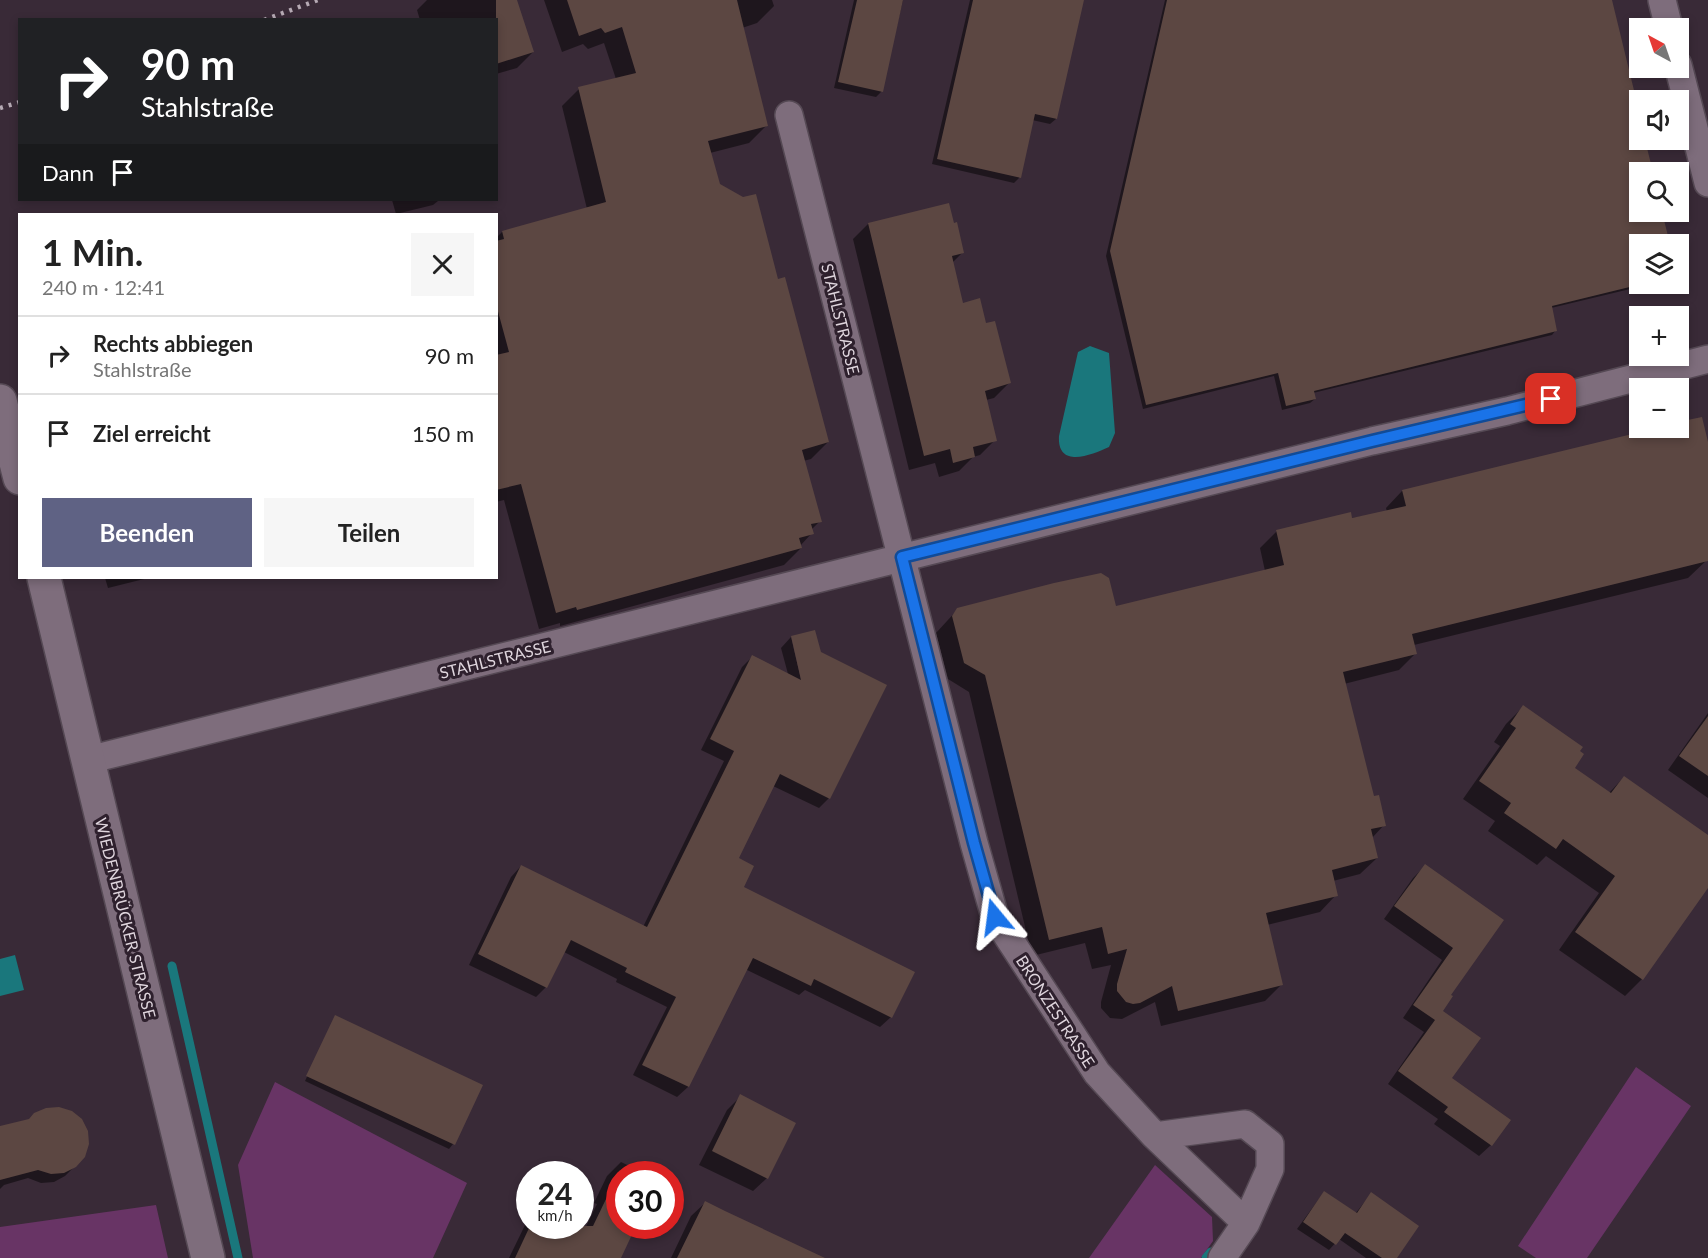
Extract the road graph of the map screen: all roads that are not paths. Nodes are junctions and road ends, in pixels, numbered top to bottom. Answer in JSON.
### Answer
{"nodes":[{"id":1,"x":1662,"y":0,"type":"edge"},
{"id":2,"x":1667,"y":18,"type":"edge"},
{"id":3,"x":1681,"y":78,"type":"edge"},
{"id":4,"x":789,"y":115,"type":"dead end"},
{"id":5,"x":1708,"y":183,"type":"edge"},
{"id":6,"x":1708,"y":359,"type":"edge"},
{"id":7,"x":0,"y":401,"type":"edge"},
{"id":8,"x":18,"y":470,"type":"edge"},
{"id":9,"x":902,"y":557,"type":"junction"},
{"id":10,"x":44,"y":579,"type":"edge"},
{"id":11,"x":88,"y":759,"type":"junction"},
{"id":12,"x":1155,"y":1136,"type":"junction"},
{"id":13,"x":1246,"y":1223,"type":"junction"},
{"id":14,"x":208,"y":1258,"type":"edge"},
{"id":15,"x":1222,"y":1258,"type":"edge"}],
"edges":[{"from":1,"to":2,"type":"street"},
{"from":3,"to":5,"type":"street"},
{"from":4,"to":9,"type":"street","name":"STAHLSTRASSE"},
{"from":6,"to":9,"type":"street","name":"STAHLSTRASSE"},
{"from":7,"to":8,"type":"main road"},
{"from":9,"to":11,"type":"street","name":"STAHLSTRASSE"},
{"from":9,"to":12,"type":"street","name":"BRONZESTRASSE"},
{"from":10,"to":11,"type":"main road","name":"WIEDENBRÜCKER STRASSE"},
{"from":11,"to":14,"type":"main road","name":"WIEDENBRÜCKER STRASSE"},
{"from":12,"to":13,"type":"street","name":"BRONZESTRASSE"},
{"from":12,"to":13,"type":"street"},
{"from":13,"to":15,"type":"street"}]}
